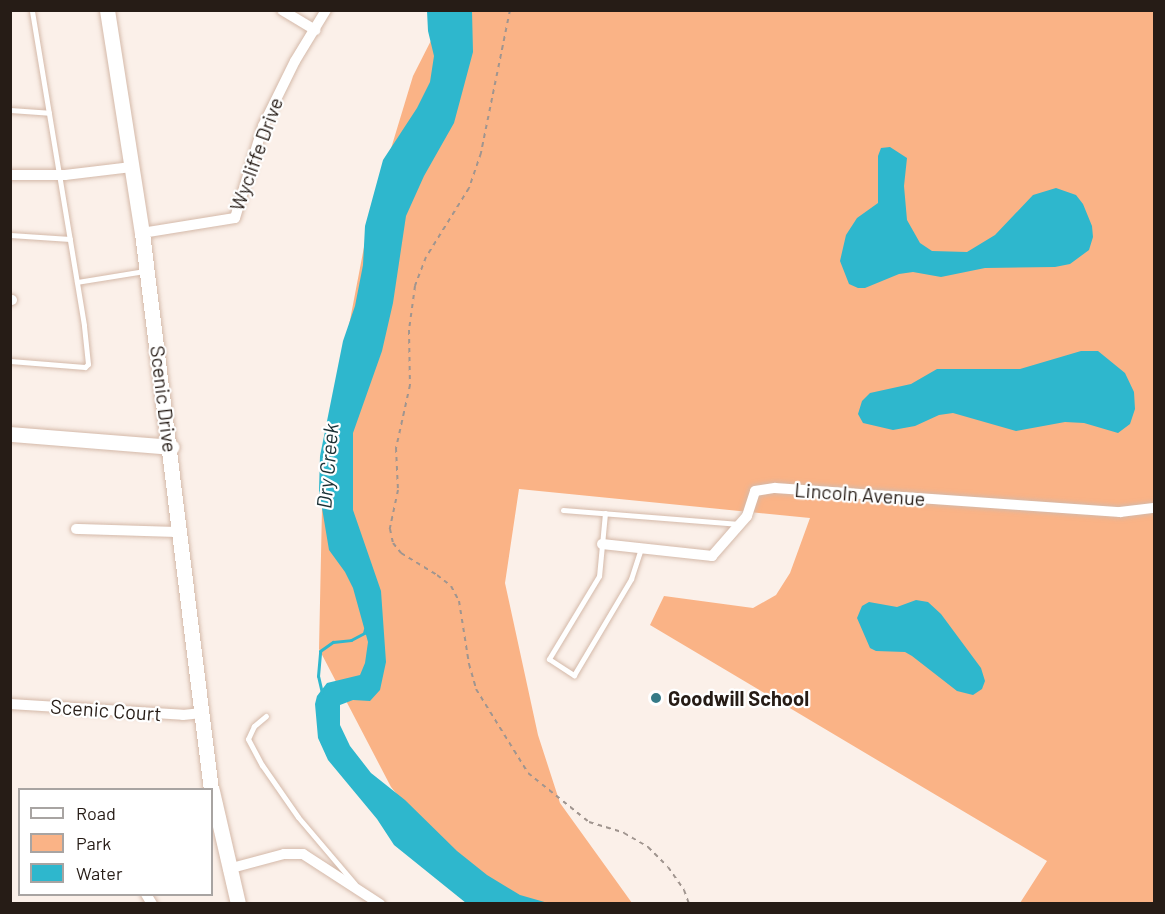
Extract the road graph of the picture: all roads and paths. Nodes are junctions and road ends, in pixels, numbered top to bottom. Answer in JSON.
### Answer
{"nodes":[{"id":1,"x":32,"y":10,"type":"edge"},
{"id":2,"x":107,"y":10,"type":"edge"},
{"id":3,"x":282,"y":10,"type":"edge"},
{"id":4,"x":326,"y":10,"type":"edge"},
{"id":5,"x":510,"y":10,"type":"edge"},
{"id":6,"x":315,"y":30,"type":"junction"},
{"id":7,"x":10,"y":110,"type":"edge"},
{"id":8,"x":49,"y":113,"type":"junction"},
{"id":9,"x":132,"y":167,"type":"junction"},
{"id":10,"x":10,"y":175,"type":"edge"},
{"id":11,"x":59,"y":175,"type":"junction"},
{"id":12,"x":142,"y":233,"type":"junction"},
{"id":13,"x":10,"y":235,"type":"edge"},
{"id":14,"x":70,"y":239,"type":"junction"},
{"id":15,"x":147,"y":271,"type":"junction"},
{"id":16,"x":77,"y":282,"type":"junction"},
{"id":17,"x":10,"y":361,"type":"edge"},
{"id":18,"x":10,"y":434,"type":"edge"},
{"id":19,"x":171,"y":447,"type":"junction"},
{"id":20,"x":1155,"y":508,"type":"edge"},
{"id":21,"x":562,"y":510,"type":"dead end"},
{"id":22,"x":605,"y":513,"type":"junction"},
{"id":23,"x":740,"y":524,"type":"junction"},
{"id":24,"x":76,"y":529,"type":"dead end"},
{"id":25,"x":180,"y":532,"type":"junction"},
{"id":26,"x":602,"y":544,"type":"junction"},
{"id":27,"x":641,"y":548,"type":"junction"},
{"id":28,"x":10,"y":704,"type":"edge"},
{"id":29,"x":202,"y":713,"type":"junction"},
{"id":30,"x":266,"y":716,"type":"dead end"},
{"id":31,"x":211,"y":788,"type":"edge"},
{"id":32,"x":213,"y":799,"type":"edge"},
{"id":33,"x":228,"y":869,"type":"junction"},
{"id":34,"x":359,"y":890,"type":"junction"},
{"id":35,"x":238,"y":903,"type":"edge"},
{"id":36,"x":380,"y":903,"type":"edge"},
{"id":37,"x":689,"y":903,"type":"edge"}],
"edges":[{"from":1,"to":8,"type":"lane"},
{"from":2,"to":9,"type":"main road","name":"Scenic Drive"},
{"from":3,"to":6,"type":"street"},
{"from":4,"to":6,"type":"street","name":"Wycliffe Drive"},
{"from":5,"to":37,"type":"path"},
{"from":6,"to":12,"type":"street","name":"Wycliffe Drive"},
{"from":7,"to":8,"type":"lane"},
{"from":8,"to":11,"type":"lane"},
{"from":9,"to":11,"type":"street"},
{"from":9,"to":12,"type":"main road","name":"Scenic Drive"},
{"from":10,"to":11,"type":"street"},
{"from":11,"to":14,"type":"lane"},
{"from":12,"to":15,"type":"main road","name":"Scenic Drive"},
{"from":13,"to":14,"type":"lane"},
{"from":14,"to":16,"type":"lane"},
{"from":15,"to":16,"type":"lane"},
{"from":15,"to":19,"type":"main road","name":"Scenic Drive"},
{"from":16,"to":17,"type":"lane"},
{"from":18,"to":19,"type":"main road"},
{"from":19,"to":25,"type":"main road","name":"Scenic Drive"},
{"from":20,"to":23,"type":"street","name":"Lincoln Avenue"},
{"from":21,"to":22,"type":"lane"},
{"from":22,"to":23,"type":"lane"},
{"from":22,"to":26,"type":"lane"},
{"from":23,"to":27,"type":"street","name":"Lincoln Avenue"},
{"from":24,"to":25,"type":"street"},
{"from":25,"to":29,"type":"main road","name":"Scenic Drive"},
{"from":26,"to":27,"type":"street","name":"Lincoln Avenue"},
{"from":26,"to":27,"type":"lane"},
{"from":28,"to":29,"type":"street","name":"Scenic Court"},
{"from":29,"to":31,"type":"main road","name":"Scenic Drive"},
{"from":30,"to":34,"type":"lane"},
{"from":32,"to":33,"type":"main road","name":"Scenic Drive"},
{"from":33,"to":34,"type":"street"},
{"from":33,"to":35,"type":"main road","name":"Scenic Drive"},
{"from":34,"to":36,"type":"street"}]}
